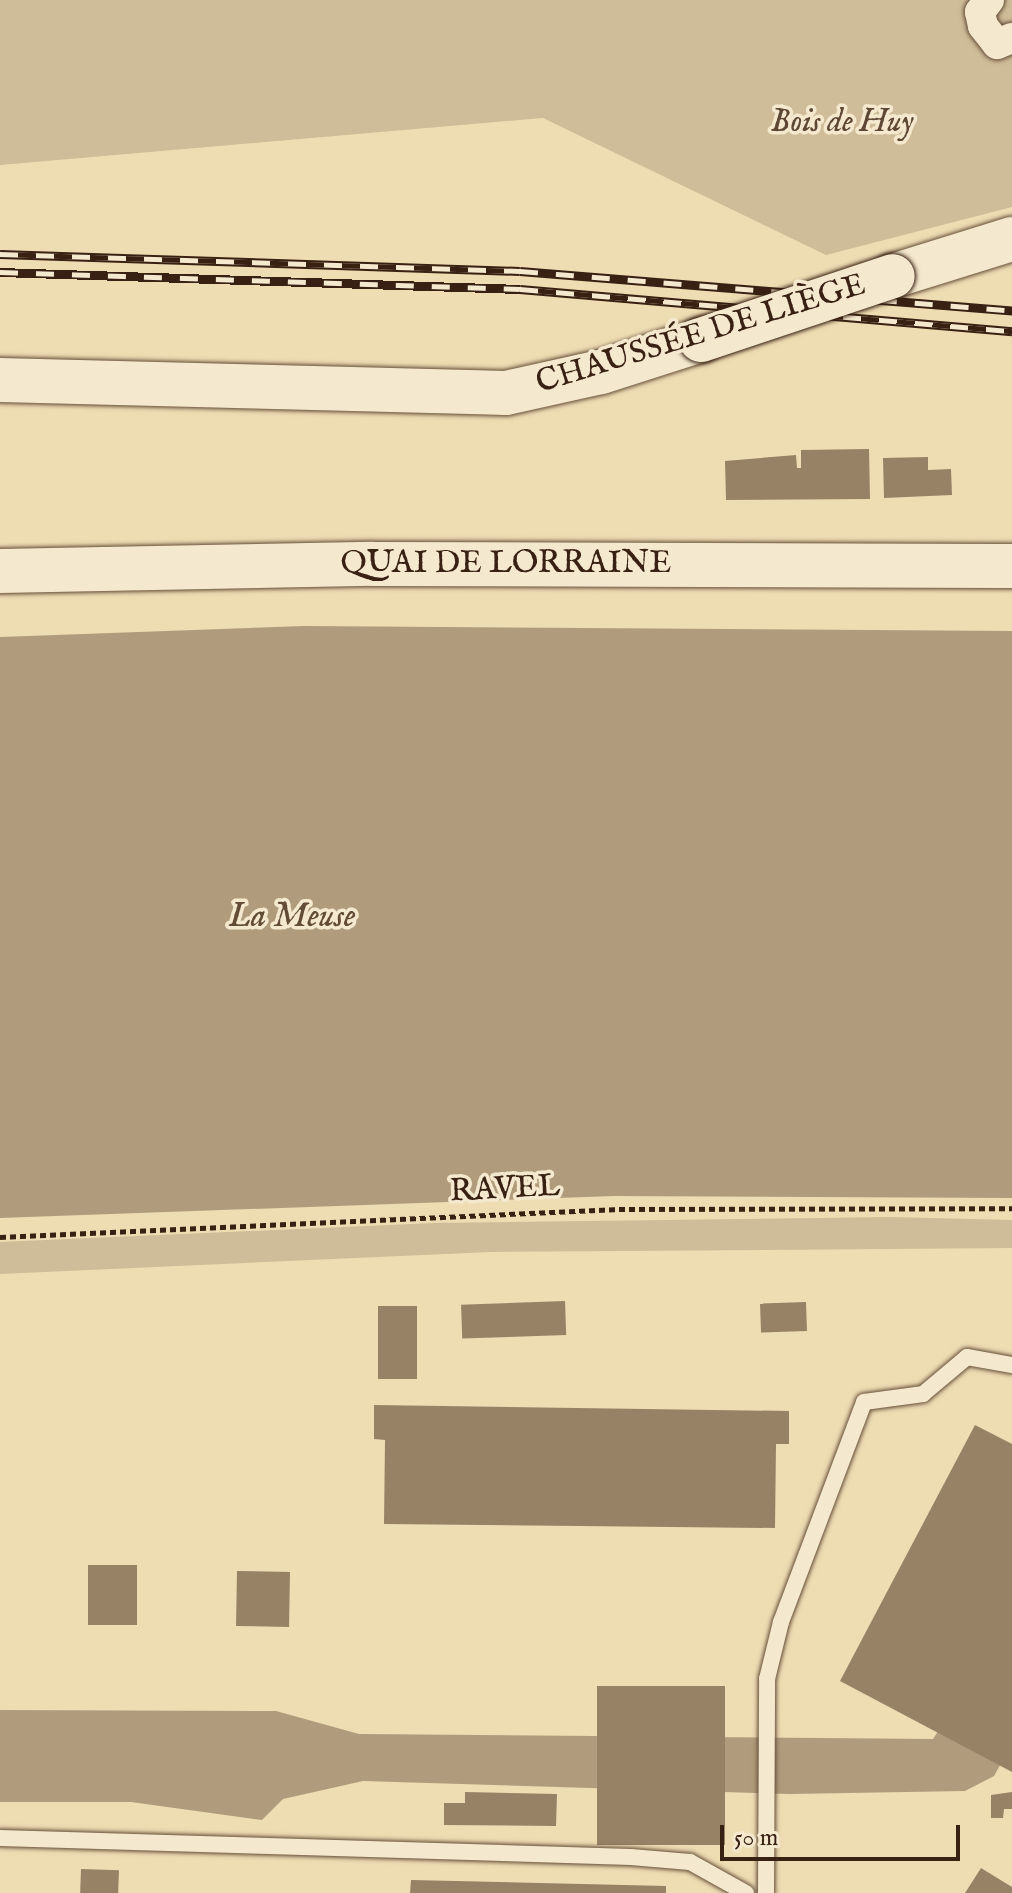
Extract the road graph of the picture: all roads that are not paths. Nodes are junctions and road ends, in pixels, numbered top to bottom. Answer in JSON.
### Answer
{"nodes":[{"id":1,"x":989,"y":0,"type":"edge"},
{"id":2,"x":1012,"y":38,"type":"edge"},
{"id":3,"x":1012,"y":239,"type":"edge"},
{"id":4,"x":0,"y":380,"type":"edge"},
{"id":5,"x":1012,"y":566,"type":"edge"},
{"id":6,"x":0,"y":571,"type":"edge"},
{"id":7,"x":1012,"y":1365,"type":"edge"},
{"id":8,"x":0,"y":1838,"type":"edge"},
{"id":9,"x":746,"y":1893,"type":"edge"},
{"id":10,"x":766,"y":1893,"type":"edge"}],
"edges":[{"from":1,"to":2,"type":"street"},
{"from":3,"to":4,"type":"main road","name":"CHAUSSÉE DE LIÈGE","bridge":true},
{"from":5,"to":6,"type":"main road","name":"QUAI DE LORRAINE"},
{"from":7,"to":10,"type":"lane"},
{"from":8,"to":9,"type":"lane"}]}
